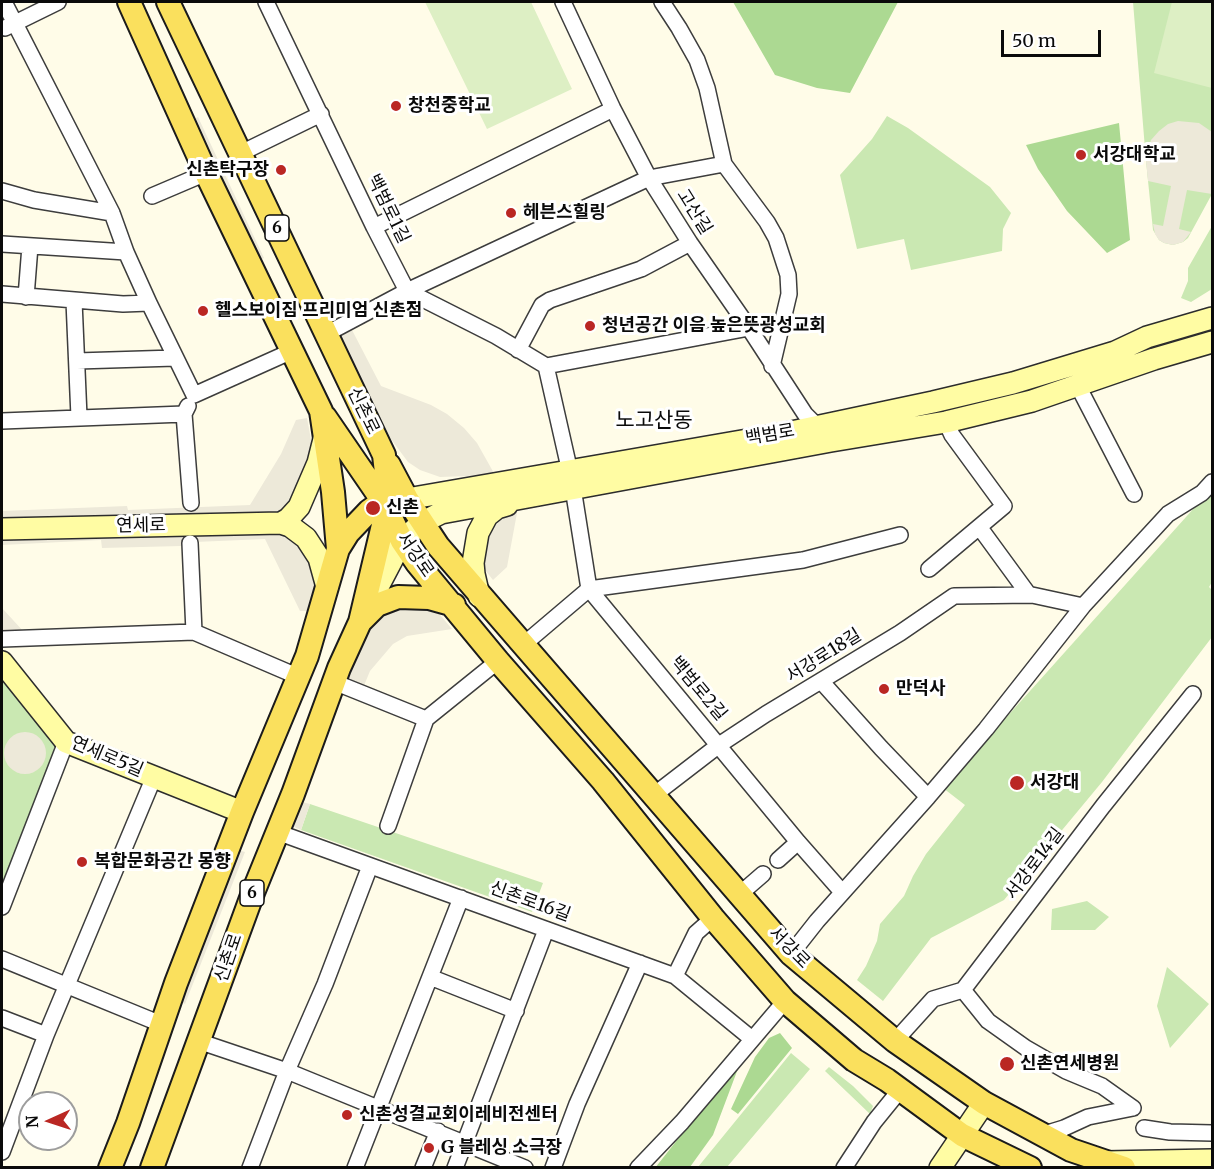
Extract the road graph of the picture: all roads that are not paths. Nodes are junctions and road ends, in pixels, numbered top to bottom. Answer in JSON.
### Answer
{"nodes":[{"id":1,"x":4,"y":2,"type":"edge"},
{"id":2,"x":58,"y":2,"type":"edge"},
{"id":3,"x":129,"y":2,"type":"edge"},
{"id":4,"x":168,"y":2,"type":"edge"},
{"id":5,"x":267,"y":2,"type":"edge"},
{"id":6,"x":563,"y":2,"type":"edge"},
{"id":7,"x":662,"y":2,"type":"edge"},
{"id":8,"x":10,"y":26,"type":"junction"},
{"id":9,"x":613,"y":109,"type":"junction"},
{"id":10,"x":321,"y":114,"type":"junction"},
{"id":11,"x":241,"y":153,"type":"junction"},
{"id":12,"x":724,"y":164,"type":"junction"},
{"id":13,"x":206,"y":173,"type":"junction"},
{"id":14,"x":649,"y":178,"type":"junction"},
{"id":15,"x":2,"y":191,"type":"edge"},
{"id":16,"x":152,"y":196,"type":"dead end"},
{"id":17,"x":112,"y":213,"type":"junction"},
{"id":18,"x":374,"y":227,"type":"junction"},
{"id":19,"x":690,"y":243,"type":"junction"},
{"id":20,"x":2,"y":244,"type":"edge"},
{"id":21,"x":30,"y":246,"type":"junction"},
{"id":22,"x":126,"y":252,"type":"junction"},
{"id":23,"x":407,"y":291,"type":"junction"},
{"id":24,"x":2,"y":294,"type":"edge"},
{"id":25,"x":26,"y":297,"type":"junction"},
{"id":26,"x":74,"y":301,"type":"junction"},
{"id":27,"x":148,"y":303,"type":"junction"},
{"id":28,"x":1212,"y":318,"type":"edge"},
{"id":29,"x":749,"y":328,"type":"junction"},
{"id":30,"x":326,"y":334,"type":"junction"},
{"id":31,"x":1212,"y":342,"type":"edge"},
{"id":32,"x":518,"y":350,"type":"junction"},
{"id":33,"x":292,"y":351,"type":"junction"},
{"id":34,"x":175,"y":358,"type":"junction"},
{"id":35,"x":77,"y":361,"type":"junction"},
{"id":36,"x":546,"y":366,"type":"junction"},
{"id":37,"x":772,"y":366,"type":"junction"},
{"id":38,"x":1078,"y":386,"type":"junction"},
{"id":39,"x":194,"y":395,"type":"junction"},
{"id":40,"x":184,"y":414,"type":"junction"},
{"id":41,"x":79,"y":417,"type":"junction"},
{"id":42,"x":323,"y":420,"type":"junction"},
{"id":43,"x":2,"y":421,"type":"edge"},
{"id":44,"x":946,"y":422,"type":"junction"},
{"id":45,"x":825,"y":434,"type":"junction"},
{"id":46,"x":384,"y":455,"type":"junction"},
{"id":47,"x":572,"y":480,"type":"junction"},
{"id":48,"x":1212,"y":482,"type":"edge"},
{"id":49,"x":1134,"y":494,"type":"dead end"},
{"id":50,"x":537,"y":495,"type":"junction"},
{"id":51,"x":407,"y":500,"type":"junction"},
{"id":52,"x":191,"y":503,"type":"dead end"},
{"id":53,"x":384,"y":503,"type":"junction"},
{"id":54,"x":281,"y":523,"type":"junction"},
{"id":55,"x":421,"y":524,"type":"junction"},
{"id":56,"x":980,"y":528,"type":"junction"},
{"id":57,"x":2,"y":529,"type":"edge"},
{"id":58,"x":900,"y":535,"type":"dead end"},
{"id":59,"x":402,"y":541,"type":"junction"},
{"id":60,"x":190,"y":543,"type":"dead end"},
{"id":61,"x":338,"y":549,"type":"junction"},
{"id":62,"x":929,"y":569,"type":"dead end"},
{"id":63,"x":327,"y":587,"type":"junction"},
{"id":64,"x":589,"y":589,"type":"junction"},
{"id":65,"x":1029,"y":595,"type":"junction"},
{"id":66,"x":479,"y":597,"type":"junction"},
{"id":67,"x":454,"y":606,"type":"junction"},
{"id":68,"x":1083,"y":606,"type":"junction"},
{"id":69,"x":360,"y":622,"type":"junction"},
{"id":70,"x":194,"y":632,"type":"junction"},
{"id":71,"x":2,"y":639,"type":"edge"},
{"id":72,"x":523,"y":645,"type":"junction"},
{"id":73,"x":2,"y":662,"type":"edge"},
{"id":74,"x":498,"y":662,"type":"junction"},
{"id":75,"x":299,"y":677,"type":"junction"},
{"id":76,"x":822,"y":681,"type":"junction"},
{"id":77,"x":333,"y":682,"type":"junction"},
{"id":78,"x":1193,"y":694,"type":"dead end"},
{"id":79,"x":426,"y":719,"type":"junction"},
{"id":80,"x":66,"y":742,"type":"junction"},
{"id":81,"x":719,"y":745,"type":"junction"},
{"id":82,"x":623,"y":761,"type":"junction"},
{"id":83,"x":154,"y":777,"type":"junction"},
{"id":84,"x":603,"y":781,"type":"junction"},
{"id":85,"x":654,"y":795,"type":"junction"},
{"id":86,"x":928,"y":797,"type":"junction"},
{"id":87,"x":242,"y":812,"type":"junction"},
{"id":88,"x":388,"y":826,"type":"dead end"},
{"id":89,"x":277,"y":832,"type":"junction"},
{"id":90,"x":798,"y":842,"type":"junction"},
{"id":91,"x":703,"y":853,"type":"junction"},
{"id":92,"x":778,"y":860,"type":"dead end"},
{"id":93,"x":370,"y":866,"type":"junction"},
{"id":94,"x":676,"y":874,"type":"junction"},
{"id":95,"x":762,"y":874,"type":"dead end"},
{"id":96,"x":748,"y":887,"type":"dead end"},
{"id":97,"x":842,"y":892,"type":"junction"},
{"id":98,"x":461,"y":898,"type":"junction"},
{"id":99,"x":2,"y":907,"type":"edge"},
{"id":100,"x":713,"y":918,"type":"junction"},
{"id":101,"x":546,"y":930,"type":"junction"},
{"id":102,"x":791,"y":954,"type":"junction"},
{"id":103,"x":2,"y":959,"type":"edge"},
{"id":104,"x":640,"y":963,"type":"junction"},
{"id":105,"x":675,"y":976,"type":"junction"},
{"id":106,"x":430,"y":977,"type":"junction"},
{"id":107,"x":66,"y":987,"type":"junction"},
{"id":108,"x":963,"y":990,"type":"junction"},
{"id":109,"x":785,"y":1001,"type":"junction"},
{"id":110,"x":516,"y":1011,"type":"junction"},
{"id":111,"x":2,"y":1018,"type":"edge"},
{"id":112,"x":161,"y":1024,"type":"junction"},
{"id":113,"x":46,"y":1035,"type":"junction"},
{"id":114,"x":752,"y":1039,"type":"junction"},
{"id":115,"x":198,"y":1041,"type":"junction"},
{"id":116,"x":896,"y":1041,"type":"junction"},
{"id":117,"x":287,"y":1071,"type":"junction"},
{"id":118,"x":900,"y":1090,"type":"junction"},
{"id":119,"x":984,"y":1103,"type":"junction"},
{"id":120,"x":377,"y":1108,"type":"junction"},
{"id":121,"x":1144,"y":1128,"type":"dead end"},
{"id":122,"x":438,"y":1131,"type":"junction"},
{"id":123,"x":1212,"y":1133,"type":"edge"},
{"id":124,"x":962,"y":1135,"type":"junction"},
{"id":125,"x":1041,"y":1135,"type":"junction"},
{"id":126,"x":465,"y":1142,"type":"junction"},
{"id":127,"x":2,"y":1152,"type":"edge"},
{"id":128,"x":1212,"y":1160,"type":"edge"},
{"id":129,"x":1115,"y":1165,"type":"edge"},
{"id":130,"x":516,"y":1166,"type":"edge"},
{"id":131,"x":110,"y":1167,"type":"edge"},
{"id":132,"x":152,"y":1167,"type":"edge"},
{"id":133,"x":250,"y":1167,"type":"edge"},
{"id":134,"x":355,"y":1167,"type":"edge"},
{"id":135,"x":423,"y":1167,"type":"edge"},
{"id":136,"x":455,"y":1167,"type":"edge"},
{"id":137,"x":553,"y":1167,"type":"edge"},
{"id":138,"x":638,"y":1167,"type":"edge"},
{"id":139,"x":844,"y":1167,"type":"edge"},
{"id":140,"x":940,"y":1167,"type":"edge"},
{"id":141,"x":1030,"y":1167,"type":"edge"}],
"edges":[{"from":1,"to":8,"type":"street"},
{"from":2,"to":8,"type":"street"},
{"from":3,"to":13,"type":"main road","number":"6"},
{"from":4,"to":11,"type":"main road","name":"신촌로","number":"6"},
{"from":5,"to":10,"type":"street","name":"백범로1길"},
{"from":6,"to":9,"type":"street","name":"고산길"},
{"from":7,"to":12,"type":"street"},
{"from":8,"to":17,"type":"street"},
{"from":9,"to":14,"type":"street","name":"고산길"},
{"from":9,"to":18,"type":"street"},
{"from":10,"to":11,"type":"street"},
{"from":10,"to":18,"type":"street","name":"백범로1길"},
{"from":11,"to":30,"type":"main road","name":"신촌로","number":"6"},
{"from":12,"to":14,"type":"street"},
{"from":12,"to":37,"type":"street"},
{"from":13,"to":16,"type":"street"},
{"from":13,"to":33,"type":"main road","number":"6"},
{"from":14,"to":19,"type":"street","name":"고산길"},
{"from":14,"to":23,"type":"street"},
{"from":15,"to":17,"type":"street"},
{"from":17,"to":22,"type":"street"},
{"from":18,"to":23,"type":"street","name":"백범로1길"},
{"from":19,"to":29,"type":"street","name":"고산길"},
{"from":19,"to":32,"type":"street"},
{"from":20,"to":21,"type":"street"},
{"from":21,"to":22,"type":"street"},
{"from":21,"to":25,"type":"street"},
{"from":22,"to":27,"type":"street"},
{"from":23,"to":30,"type":"street"},
{"from":23,"to":32,"type":"street"},
{"from":24,"to":25,"type":"street"},
{"from":25,"to":26,"type":"street"},
{"from":26,"to":27,"type":"street"},
{"from":26,"to":35,"type":"street"},
{"from":27,"to":34,"type":"street"},
{"from":28,"to":45,"type":"main road","name":"백범로"},
{"from":29,"to":36,"type":"street"},
{"from":29,"to":37,"type":"street","name":"고산길"},
{"from":30,"to":46,"type":"main road","name":"신촌로","number":"6"},
{"from":31,"to":38,"type":"main road","name":"백범로"},
{"from":32,"to":36,"type":"street"},
{"from":33,"to":39,"type":"street"},
{"from":33,"to":42,"type":"main road","number":"6"},
{"from":34,"to":35,"type":"street"},
{"from":34,"to":39,"type":"street"},
{"from":35,"to":41,"type":"street"},
{"from":36,"to":47,"type":"street"},
{"from":37,"to":45,"type":"street","name":"고산길"},
{"from":38,"to":44,"type":"main road","name":"백범로"},
{"from":38,"to":49,"type":"street"},
{"from":39,"to":40,"type":"street"},
{"from":40,"to":41,"type":"street"},
{"from":40,"to":52,"type":"street"},
{"from":41,"to":43,"type":"street"},
{"from":42,"to":53,"type":"main road","name":"서강로"},
{"from":42,"to":54,"type":"main road"},
{"from":42,"to":61,"type":"main road","number":"6"},
{"from":44,"to":45,"type":"main road","name":"백범로"},
{"from":44,"to":56,"type":"street"},
{"from":45,"to":47,"type":"main road","name":"백범로"},
{"from":46,"to":51,"type":"main road"},
{"from":46,"to":53,"type":"main road","name":"신촌로","number":"6"},
{"from":47,"to":50,"type":"main road","name":"백범로"},
{"from":47,"to":51,"type":"main road","name":"백범로"},
{"from":47,"to":64,"type":"street"},
{"from":48,"to":68,"type":"street"},
{"from":50,"to":55,"type":"main road","name":"백범로"},
{"from":50,"to":66,"type":"main road"},
{"from":51,"to":53,"type":"main road","name":"백범로"},
{"from":51,"to":55,"type":"main road","name":"서강로"},
{"from":53,"to":59,"type":"main road","name":"서강로"},
{"from":53,"to":61,"type":"main road","name":"백범로"},
{"from":53,"to":69,"type":"main road","name":"신촌로","number":"6"},
{"from":54,"to":57,"type":"main road","name":"연세로"},
{"from":54,"to":63,"type":"main road"},
{"from":55,"to":59,"type":"main road","name":"백범로"},
{"from":55,"to":66,"type":"main road","name":"서강로"},
{"from":56,"to":62,"type":"street"},
{"from":56,"to":65,"type":"street"},
{"from":58,"to":64,"type":"street"},
{"from":59,"to":67,"type":"main road","name":"서강로"},
{"from":59,"to":69,"type":"main road","name":"백범로"},
{"from":60,"to":70,"type":"street","name":"연세로"},
{"from":61,"to":63,"type":"main road","number":"6"},
{"from":63,"to":75,"type":"main road","number":"6"},
{"from":64,"to":72,"type":"street"},
{"from":64,"to":81,"type":"street","name":"백범로2길"},
{"from":65,"to":68,"type":"street","name":"서강로18길"},
{"from":65,"to":76,"type":"street","name":"서강로18길"},
{"from":66,"to":72,"type":"main road","name":"서강로"},
{"from":67,"to":69,"type":"main road"},
{"from":67,"to":74,"type":"main road","name":"서강로"},
{"from":68,"to":86,"type":"street"},
{"from":69,"to":77,"type":"main road","name":"신촌로","number":"6"},
{"from":70,"to":71,"type":"street"},
{"from":70,"to":75,"type":"street"},
{"from":72,"to":82,"type":"main road","name":"서강로"},
{"from":73,"to":80,"type":"main road","name":"연세로5길"},
{"from":74,"to":79,"type":"street"},
{"from":74,"to":84,"type":"main road","name":"서강로"},
{"from":75,"to":87,"type":"main road","number":"6"},
{"from":76,"to":81,"type":"street","name":"서강로18길"},
{"from":76,"to":86,"type":"street"},
{"from":77,"to":79,"type":"street"},
{"from":77,"to":89,"type":"main road","name":"신촌로","number":"6"},
{"from":78,"to":108,"type":"street","name":"서강로14길"},
{"from":79,"to":88,"type":"street"},
{"from":80,"to":83,"type":"main road","name":"연세로5길"},
{"from":80,"to":99,"type":"street"},
{"from":81,"to":85,"type":"street","name":"서강로18길"},
{"from":81,"to":90,"type":"street","name":"백범로2길"},
{"from":82,"to":84,"type":"main road"},
{"from":82,"to":85,"type":"main road","name":"서강로"},
{"from":83,"to":87,"type":"main road","name":"연세로5길"},
{"from":83,"to":107,"type":"street"},
{"from":84,"to":94,"type":"main road","name":"서강로"},
{"from":85,"to":91,"type":"main road","name":"서강로"},
{"from":86,"to":97,"type":"street"},
{"from":87,"to":112,"type":"main road","number":"6"},
{"from":89,"to":93,"type":"street","name":"신촌로16길"},
{"from":89,"to":115,"type":"main road","name":"신촌로","number":"6"},
{"from":90,"to":92,"type":"street"},
{"from":90,"to":97,"type":"street","name":"백범로2길"},
{"from":91,"to":94,"type":"main road"},
{"from":91,"to":102,"type":"main road","name":"서강로"},
{"from":93,"to":98,"type":"street","name":"신촌로16길"},
{"from":93,"to":117,"type":"street"},
{"from":94,"to":100,"type":"main road","name":"서강로"},
{"from":95,"to":96,"type":"street"},
{"from":97,"to":102,"type":"street"},
{"from":98,"to":101,"type":"street","name":"신촌로16길"},
{"from":98,"to":106,"type":"street"},
{"from":100,"to":105,"type":"street"},
{"from":100,"to":109,"type":"main road","name":"서강로"},
{"from":101,"to":104,"type":"street","name":"신촌로16길"},
{"from":101,"to":110,"type":"street"},
{"from":102,"to":116,"type":"main road","name":"서강로"},
{"from":103,"to":107,"type":"street"},
{"from":104,"to":105,"type":"street","name":"신촌로16길"},
{"from":104,"to":137,"type":"street"},
{"from":105,"to":114,"type":"street","name":"신촌로16길"},
{"from":106,"to":110,"type":"street"},
{"from":106,"to":120,"type":"street"},
{"from":107,"to":112,"type":"street"},
{"from":107,"to":113,"type":"street"},
{"from":108,"to":116,"type":"street"},
{"from":108,"to":125,"type":"street"},
{"from":109,"to":114,"type":"street"},
{"from":109,"to":118,"type":"main road","name":"서강로"},
{"from":110,"to":126,"type":"street"},
{"from":111,"to":113,"type":"street"},
{"from":112,"to":131,"type":"main road","number":"6"},
{"from":113,"to":127,"type":"street"},
{"from":114,"to":138,"type":"street"},
{"from":115,"to":117,"type":"street"},
{"from":115,"to":132,"type":"main road","name":"신촌로","number":"6"},
{"from":116,"to":119,"type":"main road","name":"서강로"},
{"from":117,"to":120,"type":"street"},
{"from":117,"to":133,"type":"street"},
{"from":118,"to":124,"type":"main road","name":"서강로"},
{"from":118,"to":139,"type":"street"},
{"from":119,"to":124,"type":"main road"},
{"from":119,"to":125,"type":"main road","name":"서강로"},
{"from":120,"to":122,"type":"street"},
{"from":120,"to":134,"type":"street"},
{"from":121,"to":123,"type":"street"},
{"from":122,"to":126,"type":"street"},
{"from":122,"to":135,"type":"street"},
{"from":124,"to":140,"type":"main road"},
{"from":124,"to":141,"type":"main road","name":"서강로"},
{"from":125,"to":129,"type":"main road","name":"서강로"},
{"from":126,"to":130,"type":"street"},
{"from":126,"to":136,"type":"street"},
{"from":128,"to":129,"type":"main road"}]}
